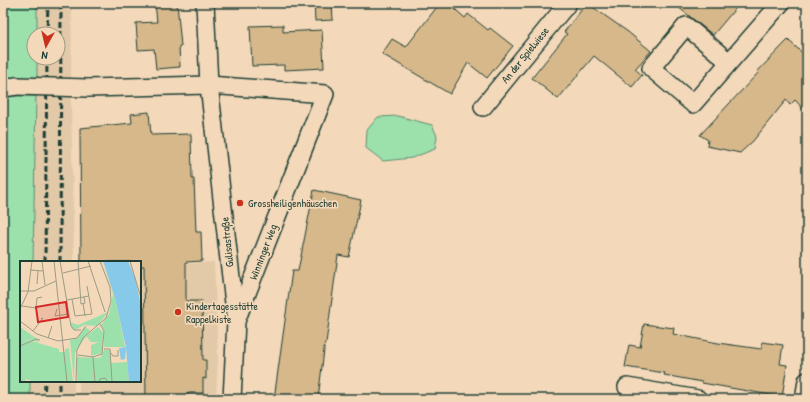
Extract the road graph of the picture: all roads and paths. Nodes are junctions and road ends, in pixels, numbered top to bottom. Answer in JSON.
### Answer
{"nodes":[{"id":1,"x":205,"y":3,"type":"edge"},
{"id":2,"x":568,"y":3,"type":"edge"},
{"id":3,"x":781,"y":3,"type":"edge"},
{"id":4,"x":729,"y":62,"type":"junction"},
{"id":5,"x":209,"y":85,"type":"junction"},
{"id":6,"x":10,"y":87,"type":"edge"},
{"id":7,"x":483,"y":107,"type":"dead end"},
{"id":8,"x":236,"y":321,"type":"junction"},
{"id":9,"x":807,"y":381,"type":"edge"},
{"id":10,"x":627,"y":387,"type":"dead end"},
{"id":11,"x":649,"y":395,"type":"edge"},
{"id":12,"x":232,"y":399,"type":"edge"},
{"id":13,"x":698,"y":399,"type":"edge"},
{"id":14,"x":804,"y":399,"type":"edge"}],
"edges":[{"from":1,"to":5,"type":"street","name":"Gulisastraße"},
{"from":2,"to":7,"type":"street","name":"An der Spielwiese"},
{"from":3,"to":4,"type":"street"},
{"from":4,"to":4,"type":"street"},
{"from":5,"to":6,"type":"street","bridge":true},
{"from":5,"to":8,"type":"street","name":"Gulisastraße"},
{"from":5,"to":8,"type":"street","name":"Winninger Weg"},
{"from":8,"to":12,"type":"street","name":"Gulisastraße"},
{"from":9,"to":14,"type":"street"},
{"from":10,"to":11,"type":"street"},
{"from":11,"to":13,"type":"street"}]}
